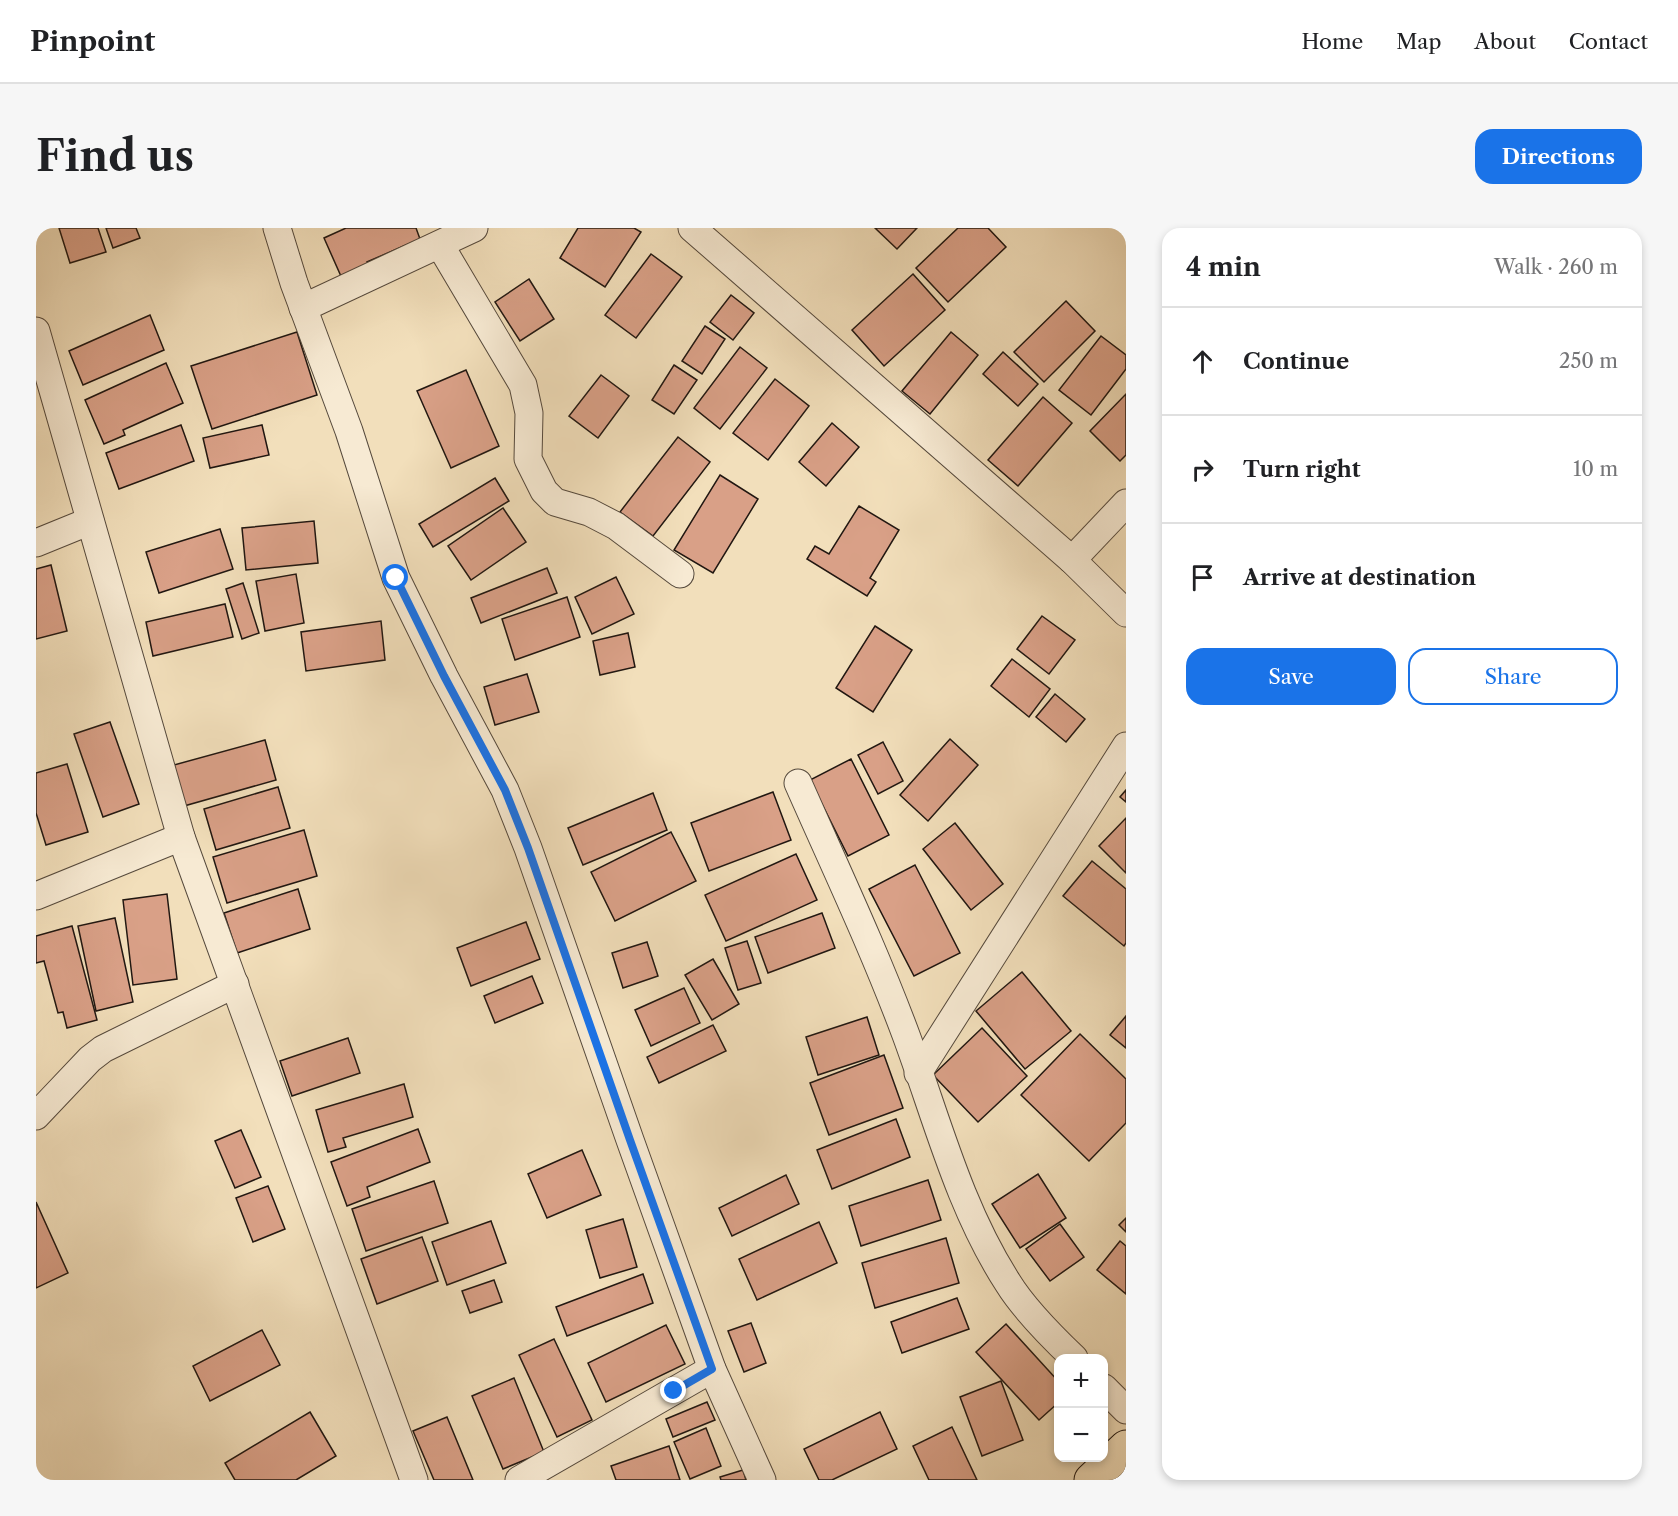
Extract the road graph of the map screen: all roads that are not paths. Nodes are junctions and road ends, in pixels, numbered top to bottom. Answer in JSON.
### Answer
{"nodes":[{"id":1,"x":277,"y":228,"type":"edge"},
{"id":2,"x":474,"y":228,"type":"edge"},
{"id":3,"x":692,"y":228,"type":"edge"},
{"id":4,"x":440,"y":245,"type":"junction"},
{"id":5,"x":303,"y":308,"type":"junction"},
{"id":6,"x":36,"y":332,"type":"edge"},
{"id":7,"x":1126,"y":503,"type":"edge"},
{"id":8,"x":90,"y":521,"type":"junction"},
{"id":9,"x":36,"y":543,"type":"edge"},
{"id":10,"x":1072,"y":560,"type":"junction"},
{"id":11,"x":680,"y":574,"type":"dead end"},
{"id":12,"x":1126,"y":613,"type":"edge"},
{"id":13,"x":1126,"y":746,"type":"edge"},
{"id":14,"x":798,"y":783,"type":"dead end"},
{"id":15,"x":181,"y":837,"type":"junction"},
{"id":16,"x":36,"y":896,"type":"edge"},
{"id":17,"x":235,"y":984,"type":"junction"},
{"id":18,"x":918,"y":1073,"type":"junction"},
{"id":19,"x":36,"y":1116,"type":"edge"},
{"id":20,"x":1069,"y":1354,"type":"edge"},
{"id":21,"x":712,"y":1369,"type":"junction"},
{"id":22,"x":1108,"y":1392,"type":"edge"},
{"id":23,"x":1126,"y":1410,"type":"edge"},
{"id":24,"x":1126,"y":1447,"type":"edge"},
{"id":25,"x":414,"y":1480,"type":"edge"},
{"id":26,"x":519,"y":1480,"type":"edge"},
{"id":27,"x":762,"y":1480,"type":"edge"},
{"id":28,"x":1091,"y":1480,"type":"edge"}],
"edges":[{"from":1,"to":5,"type":"street"},
{"from":2,"to":4,"type":"street"},
{"from":3,"to":10,"type":"street"},
{"from":4,"to":5,"type":"street"},
{"from":4,"to":11,"type":"street"},
{"from":5,"to":21,"type":"street"},
{"from":6,"to":8,"type":"street"},
{"from":7,"to":10,"type":"street"},
{"from":8,"to":9,"type":"street"},
{"from":8,"to":15,"type":"street"},
{"from":10,"to":12,"type":"street"},
{"from":13,"to":18,"type":"street"},
{"from":14,"to":18,"type":"street"},
{"from":15,"to":16,"type":"street"},
{"from":15,"to":17,"type":"street"},
{"from":17,"to":19,"type":"street"},
{"from":17,"to":25,"type":"street"},
{"from":18,"to":20,"type":"street"},
{"from":21,"to":26,"type":"street"},
{"from":21,"to":27,"type":"street"},
{"from":22,"to":23,"type":"street"},
{"from":24,"to":28,"type":"main road"}]}
